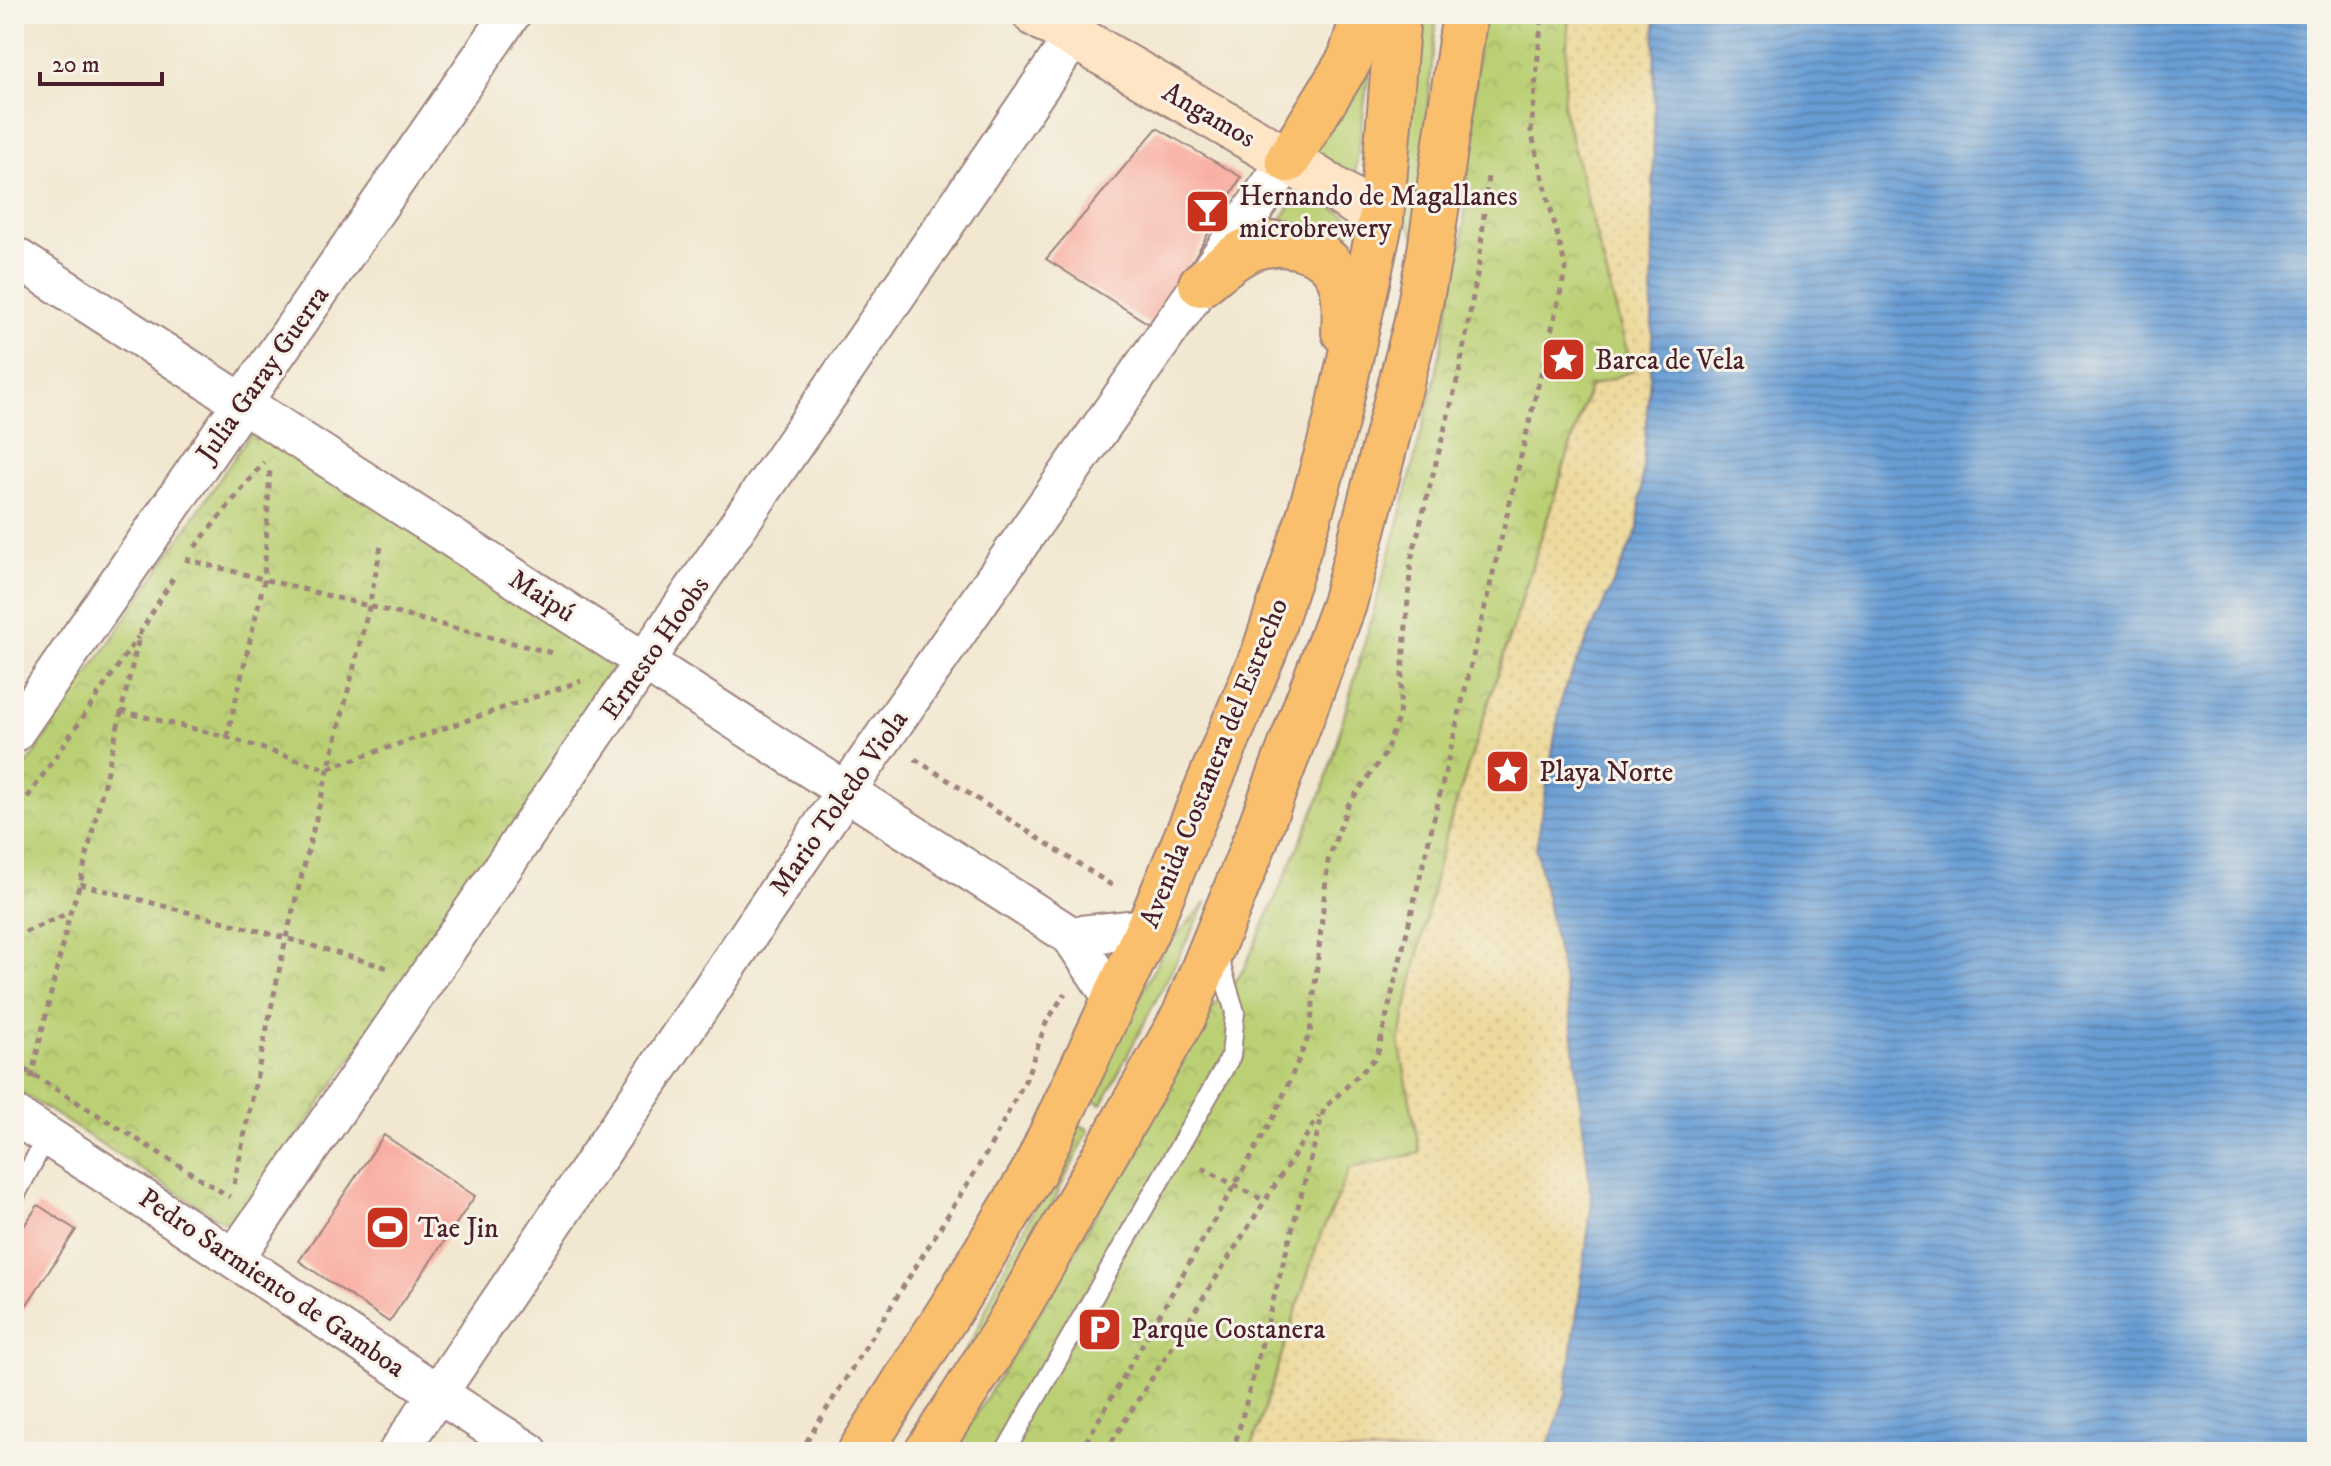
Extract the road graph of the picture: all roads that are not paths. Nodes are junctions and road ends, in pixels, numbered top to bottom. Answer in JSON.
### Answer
{"nodes":[{"id":1,"x":511,"y":14,"type":"edge"},
{"id":2,"x":1035,"y":14,"type":"edge"},
{"id":3,"x":1364,"y":14,"type":"edge"},
{"id":4,"x":1398,"y":14,"type":"edge"},
{"id":5,"x":1465,"y":14,"type":"edge"},
{"id":6,"x":1073,"y":38,"type":"junction"},
{"id":7,"x":1288,"y":160,"type":"junction"},
{"id":8,"x":1381,"y":219,"type":"junction"},
{"id":9,"x":14,"y":256,"type":"edge"},
{"id":10,"x":1201,"y":284,"type":"junction"},
{"id":11,"x":1416,"y":325,"type":"junction"},
{"id":12,"x":243,"y":403,"type":"junction"},
{"id":13,"x":1336,"y":422,"type":"junction"},
{"id":14,"x":646,"y":663,"type":"junction"},
{"id":15,"x":14,"y":733,"type":"edge"},
{"id":16,"x":846,"y":791,"type":"junction"},
{"id":17,"x":1249,"y":857,"type":"junction"},
{"id":18,"x":1148,"y":928,"type":"junction"},
{"id":19,"x":1084,"y":942,"type":"junction"},
{"id":20,"x":1214,"y":942,"type":"junction"},
{"id":21,"x":1114,"y":1000,"type":"junction"},
{"id":22,"x":26,"y":1122,"type":"edge"},
{"id":23,"x":14,"y":1198,"type":"edge"},
{"id":24,"x":235,"y":1257,"type":"junction"},
{"id":25,"x":437,"y":1393,"type":"junction"},
{"id":26,"x":862,"y":1450,"type":"edge"},
{"id":27,"x":398,"y":1452,"type":"edge"},
{"id":28,"x":529,"y":1452,"type":"edge"},
{"id":29,"x":927,"y":1452,"type":"edge"},
{"id":30,"x":1005,"y":1452,"type":"edge"}],
"edges":[{"from":1,"to":12,"type":"street","name":"Julia Garay Guerra"},
{"from":2,"to":6,"type":"street","name":"Angamos"},
{"from":3,"to":7,"type":"main road"},
{"from":4,"to":8,"type":"main road","name":"Avenida Costanera del Estrecho"},
{"from":5,"to":11,"type":"main road"},
{"from":6,"to":7,"type":"street","name":"Angamos"},
{"from":6,"to":14,"type":"street","name":"Ernesto Hoobs"},
{"from":7,"to":8,"type":"street","name":"Angamos"},
{"from":7,"to":10,"type":"street","name":"Mario Toledo Viola"},
{"from":8,"to":11,"type":"main road"},
{"from":8,"to":13,"type":"main road","name":"Avenida Costanera del Estrecho"},
{"from":9,"to":12,"type":"street","name":"Maipú"},
{"from":10,"to":13,"type":"main road"},
{"from":10,"to":16,"type":"street","name":"Mario Toledo Viola"},
{"from":11,"to":17,"type":"main road"},
{"from":12,"to":14,"type":"street","name":"Maipú"},
{"from":12,"to":15,"type":"street","name":"Julia Garay Guerra"},
{"from":13,"to":18,"type":"main road","name":"Avenida Costanera del Estrecho"},
{"from":14,"to":16,"type":"street","name":"Maipú"},
{"from":14,"to":24,"type":"street","name":"Ernesto Hoobs"},
{"from":16,"to":19,"type":"street","name":"Maipú"},
{"from":16,"to":25,"type":"street","name":"Mario Toledo Viola"},
{"from":17,"to":18,"type":"main road"},
{"from":17,"to":20,"type":"main road"},
{"from":18,"to":19,"type":"street"},
{"from":18,"to":21,"type":"main road","name":"Avenida Costanera del Estrecho"},
{"from":19,"to":21,"type":"street","name":"Maipú"},
{"from":20,"to":29,"type":"main road"},
{"from":20,"to":30,"type":"lane"},
{"from":21,"to":26,"type":"main road","name":"Avenida Costanera del Estrecho"},
{"from":22,"to":23,"type":"lane"},
{"from":22,"to":24,"type":"street","name":"Pedro Sarmiento de Gamboa"},
{"from":24,"to":25,"type":"street","name":"Pedro Sarmiento de Gamboa"},
{"from":25,"to":27,"type":"street","name":"Mario Toledo Viola"},
{"from":25,"to":28,"type":"street","name":"Pedro Sarmiento de Gamboa"}]}
